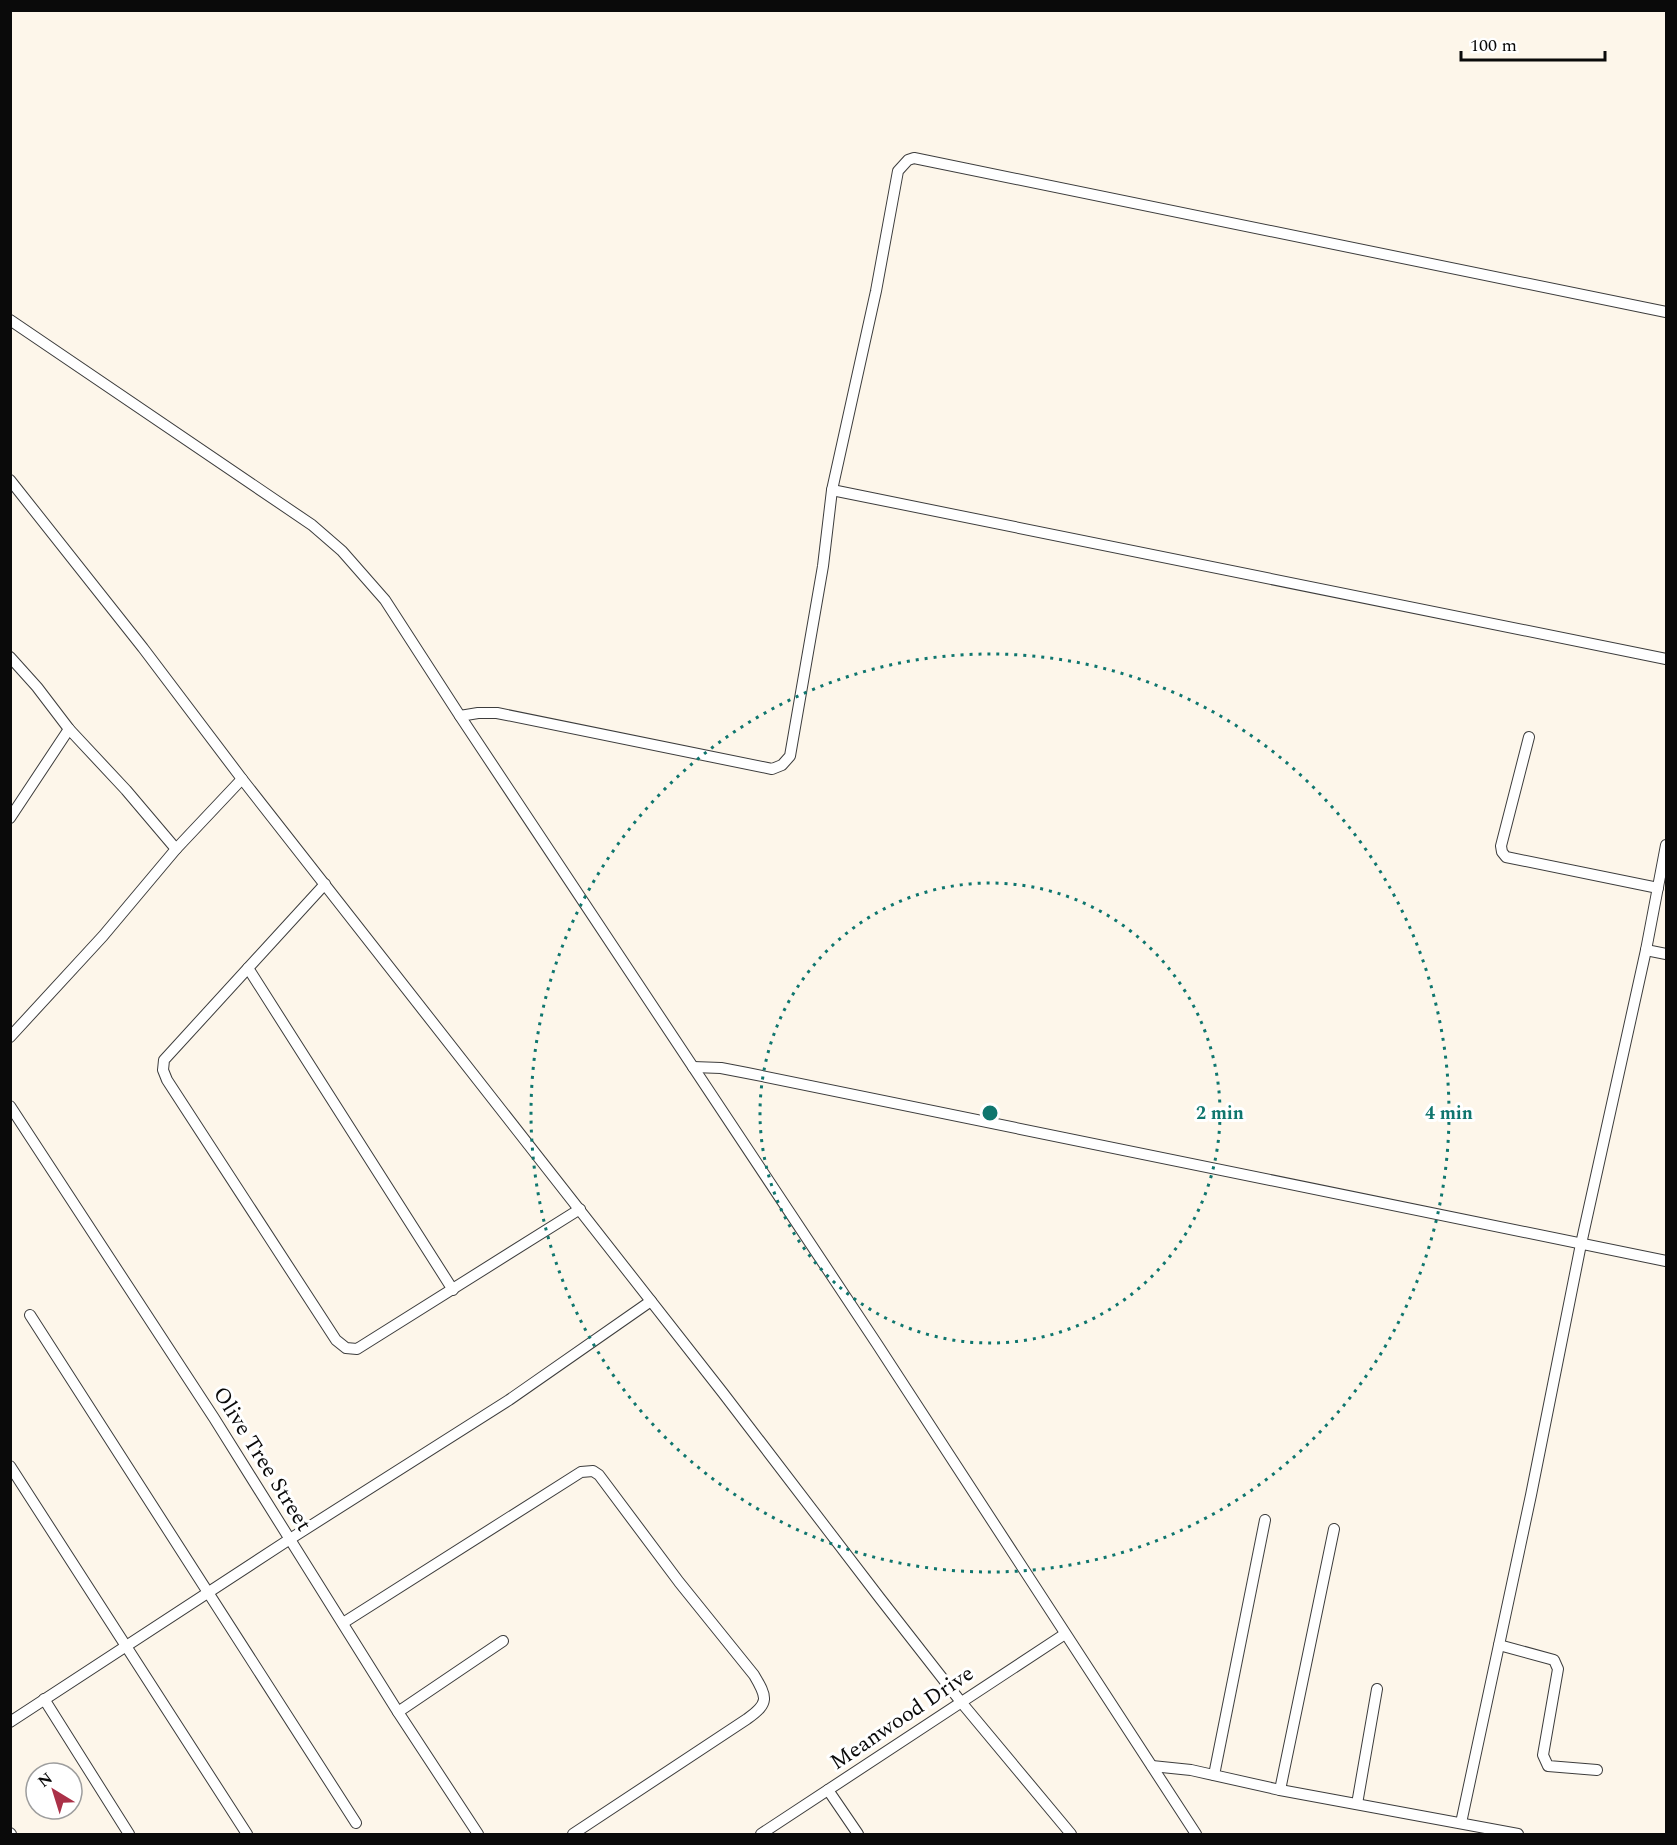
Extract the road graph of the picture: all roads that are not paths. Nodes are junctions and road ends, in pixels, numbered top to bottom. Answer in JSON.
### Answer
{"nodes":[{"id":1,"x":1666,"y":312,"type":"edge"},
{"id":2,"x":10,"y":320,"type":"edge"},
{"id":3,"x":10,"y":480,"type":"edge"},
{"id":4,"x":832,"y":490,"type":"junction"},
{"id":5,"x":10,"y":657,"type":"edge"},
{"id":6,"x":1666,"y":659,"type":"edge"},
{"id":7,"x":460,"y":716,"type":"junction"},
{"id":8,"x":69,"y":729,"type":"junction"},
{"id":9,"x":1529,"y":737,"type":"dead end"},
{"id":10,"x":242,"y":779,"type":"junction"},
{"id":11,"x":10,"y":818,"type":"edge"},
{"id":12,"x":1666,"y":845,"type":"edge"},
{"id":13,"x":176,"y":849,"type":"junction"},
{"id":14,"x":325,"y":884,"type":"junction"},
{"id":15,"x":1658,"y":888,"type":"junction"},
{"id":16,"x":1646,"y":951,"type":"junction"},
{"id":17,"x":1666,"y":954,"type":"edge"},
{"id":18,"x":248,"y":968,"type":"junction"},
{"id":19,"x":10,"y":1037,"type":"edge"},
{"id":20,"x":693,"y":1067,"type":"junction"},
{"id":21,"x":10,"y":1106,"type":"edge"},
{"id":22,"x":580,"y":1209,"type":"junction"},
{"id":23,"x":1581,"y":1244,"type":"junction"},
{"id":24,"x":1666,"y":1261,"type":"edge"},
{"id":25,"x":453,"y":1290,"type":"junction"},
{"id":26,"x":651,"y":1301,"type":"junction"},
{"id":27,"x":30,"y":1315,"type":"dead end"},
{"id":28,"x":10,"y":1466,"type":"edge"},
{"id":29,"x":1265,"y":1520,"type":"dead end"},
{"id":30,"x":1334,"y":1529,"type":"dead end"},
{"id":31,"x":290,"y":1539,"type":"junction"},
{"id":32,"x":209,"y":1594,"type":"junction"},
{"id":33,"x":343,"y":1623,"type":"junction"},
{"id":34,"x":1065,"y":1634,"type":"junction"},
{"id":35,"x":503,"y":1641,"type":"dead end"},
{"id":36,"x":1499,"y":1645,"type":"junction"},
{"id":37,"x":127,"y":1647,"type":"junction"},
{"id":38,"x":1377,"y":1689,"type":"dead end"},
{"id":39,"x":44,"y":1699,"type":"junction"},
{"id":40,"x":961,"y":1702,"type":"junction"},
{"id":41,"x":398,"y":1712,"type":"junction"},
{"id":42,"x":10,"y":1722,"type":"edge"},
{"id":43,"x":1152,"y":1766,"type":"junction"},
{"id":44,"x":1598,"y":1770,"type":"dead end"},
{"id":45,"x":1214,"y":1775,"type":"junction"},
{"id":46,"x":828,"y":1790,"type":"junction"},
{"id":47,"x":1280,"y":1790,"type":"junction"},
{"id":48,"x":1357,"y":1804,"type":"junction"},
{"id":49,"x":356,"y":1823,"type":"dead end"},
{"id":50,"x":1461,"y":1823,"type":"junction"},
{"id":51,"x":129,"y":1834,"type":"edge"},
{"id":52,"x":247,"y":1834,"type":"edge"},
{"id":53,"x":478,"y":1834,"type":"edge"},
{"id":54,"x":573,"y":1834,"type":"edge"},
{"id":55,"x":761,"y":1834,"type":"edge"},
{"id":56,"x":858,"y":1834,"type":"edge"},
{"id":57,"x":1071,"y":1834,"type":"edge"},
{"id":58,"x":1196,"y":1834,"type":"edge"},
{"id":59,"x":1518,"y":1834,"type":"edge"}],
"edges":[{"from":1,"to":4,"type":"street"},
{"from":2,"to":7,"type":"street"},
{"from":3,"to":10,"type":"street"},
{"from":4,"to":6,"type":"street"},
{"from":4,"to":7,"type":"street"},
{"from":5,"to":8,"type":"street"},
{"from":7,"to":20,"type":"street"},
{"from":8,"to":11,"type":"street"},
{"from":8,"to":13,"type":"street"},
{"from":9,"to":15,"type":"street"},
{"from":10,"to":13,"type":"street"},
{"from":10,"to":14,"type":"street"},
{"from":12,"to":15,"type":"street"},
{"from":13,"to":19,"type":"street"},
{"from":14,"to":18,"type":"street"},
{"from":14,"to":22,"type":"street"},
{"from":15,"to":16,"type":"street"},
{"from":16,"to":17,"type":"street"},
{"from":16,"to":23,"type":"street"},
{"from":18,"to":25,"type":"street"},
{"from":18,"to":25,"type":"street"},
{"from":20,"to":23,"type":"street"},
{"from":20,"to":34,"type":"street"},
{"from":21,"to":31,"type":"street","name":"Olive Tree Street"},
{"from":22,"to":25,"type":"street"},
{"from":22,"to":26,"type":"street"},
{"from":23,"to":24,"type":"street"},
{"from":23,"to":36,"type":"street"},
{"from":26,"to":31,"type":"street"},
{"from":26,"to":40,"type":"street"},
{"from":27,"to":32,"type":"street"},
{"from":28,"to":37,"type":"street"},
{"from":29,"to":45,"type":"street"},
{"from":30,"to":47,"type":"street"},
{"from":31,"to":32,"type":"street"},
{"from":31,"to":33,"type":"street","name":"Olive Tree Street"},
{"from":32,"to":37,"type":"street"},
{"from":32,"to":49,"type":"street"},
{"from":33,"to":41,"type":"street","name":"Olive Tree Street"},
{"from":33,"to":54,"type":"street"},
{"from":34,"to":40,"type":"street","name":"Meanwood Drive"},
{"from":34,"to":43,"type":"street"},
{"from":35,"to":41,"type":"street"},
{"from":36,"to":44,"type":"street"},
{"from":36,"to":50,"type":"street"},
{"from":37,"to":39,"type":"street"},
{"from":37,"to":52,"type":"street"},
{"from":38,"to":48,"type":"street"},
{"from":39,"to":42,"type":"street"},
{"from":39,"to":51,"type":"street"},
{"from":40,"to":46,"type":"street","name":"Meanwood Drive"},
{"from":40,"to":57,"type":"street"},
{"from":41,"to":53,"type":"street","name":"Olive Tree Street"},
{"from":43,"to":45,"type":"street"},
{"from":43,"to":58,"type":"street"},
{"from":45,"to":47,"type":"street"},
{"from":46,"to":55,"type":"street","name":"Meanwood Drive"},
{"from":46,"to":56,"type":"street"},
{"from":47,"to":48,"type":"street"},
{"from":48,"to":50,"type":"street"},
{"from":50,"to":59,"type":"street"}]}
